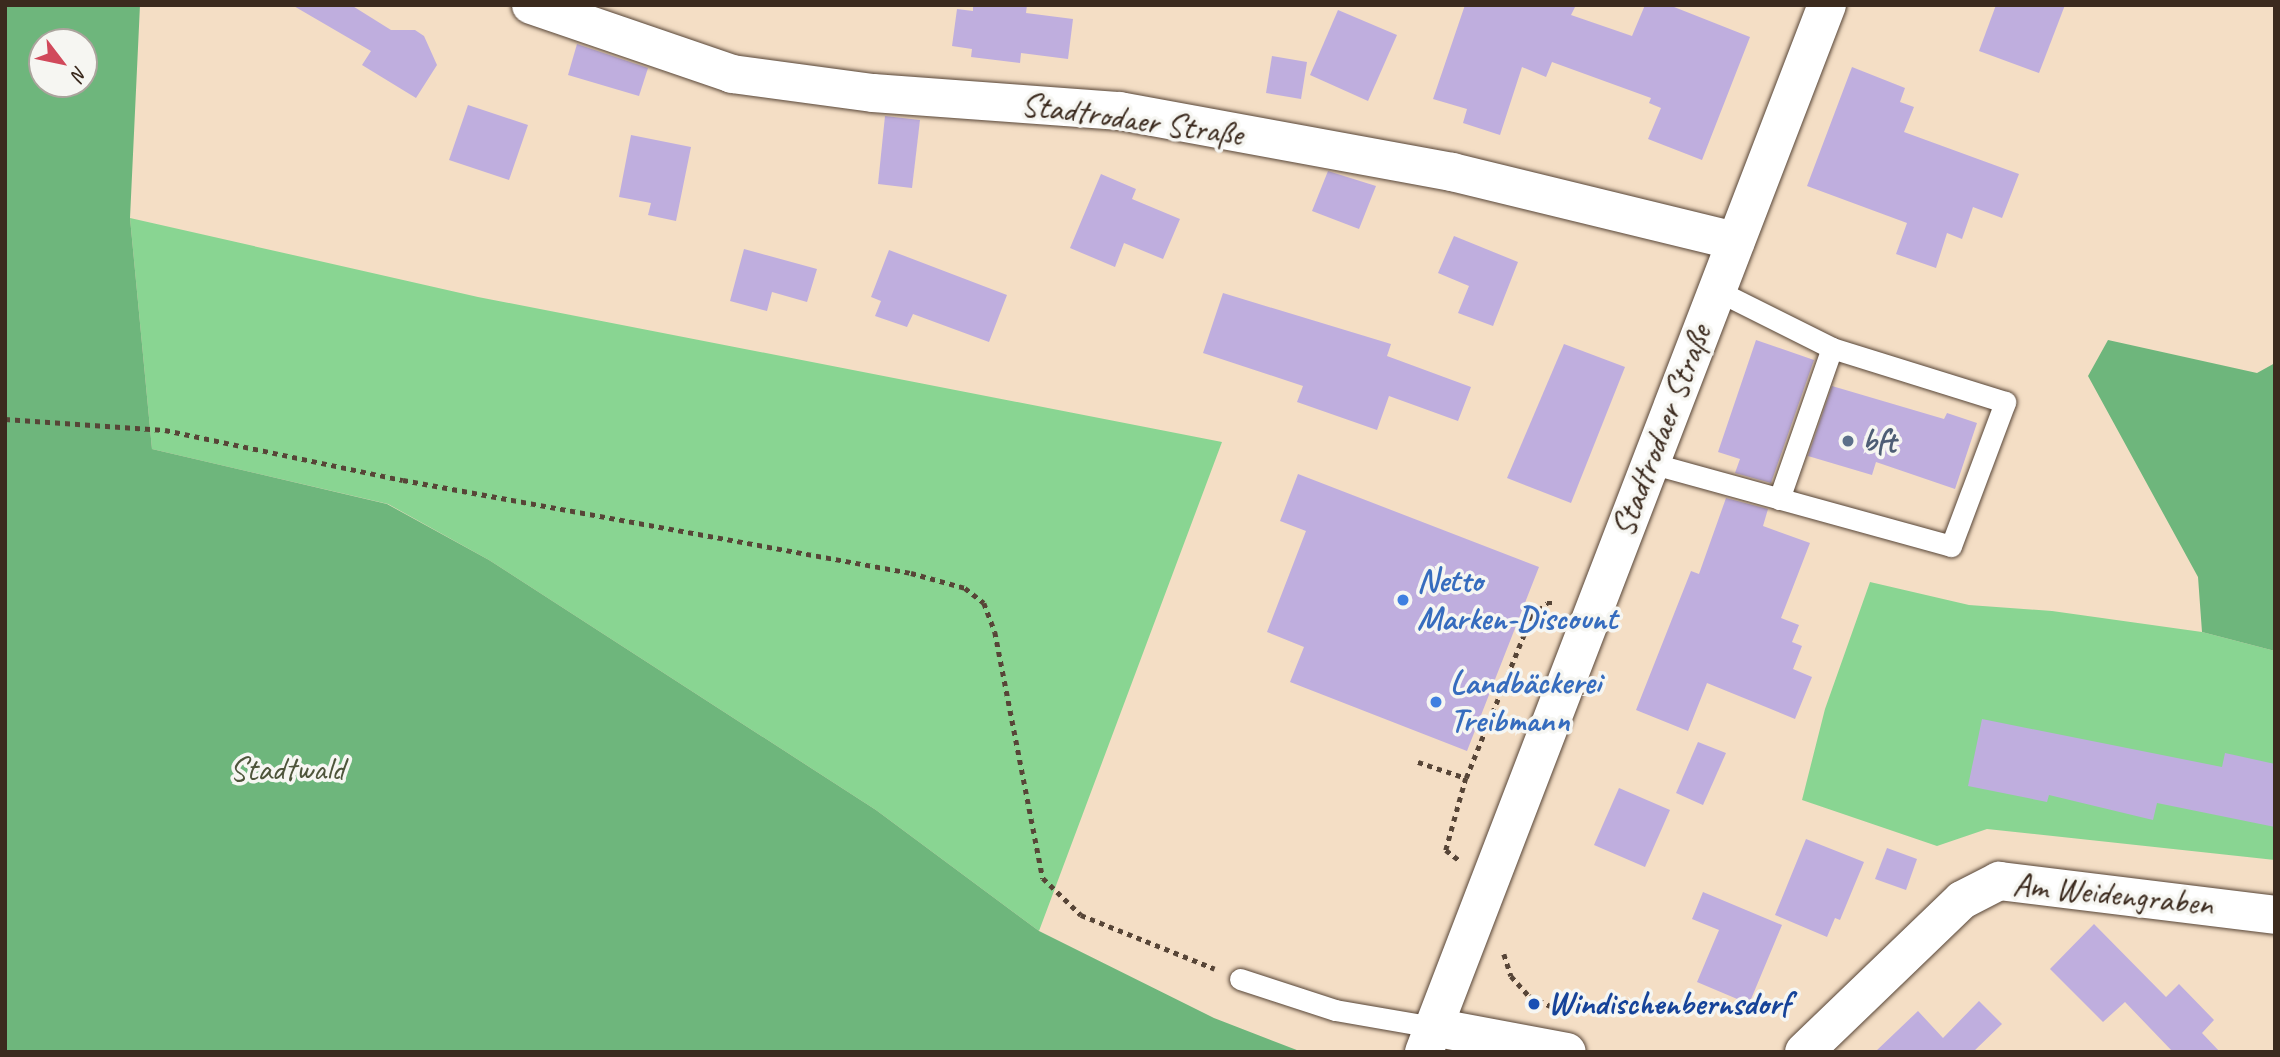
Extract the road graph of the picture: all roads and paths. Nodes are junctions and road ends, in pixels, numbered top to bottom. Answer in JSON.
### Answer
{"nodes":[{"id":1,"x":531,"y":5,"type":"edge"},
{"id":2,"x":1827,"y":5,"type":"edge"},
{"id":3,"x":1735,"y":241,"type":"junction"},
{"id":4,"x":1716,"y":290,"type":"junction"},
{"id":5,"x":1832,"y":348,"type":"junction"},
{"id":6,"x":5,"y":418,"type":"edge"},
{"id":7,"x":1650,"y":463,"type":"junction"},
{"id":8,"x":1779,"y":499,"type":"junction"},
{"id":9,"x":1592,"y":615,"type":"junction"},
{"id":10,"x":1418,"y":762,"type":"dead end"},
{"id":11,"x":1466,"y":778,"type":"junction"},
{"id":12,"x":1491,"y":874,"type":"junction"},
{"id":13,"x":2275,"y":915,"type":"edge"},
{"id":14,"x":1240,"y":979,"type":"joint"},
{"id":15,"x":1429,"y":1040,"type":"edge"},
{"id":16,"x":1567,"y":1052,"type":"edge"},
{"id":17,"x":1804,"y":1052,"type":"edge"}],
"edges":[{"from":1,"to":3,"type":"street","name":"Stadtrodaer Straße"},
{"from":2,"to":3,"type":"street","name":"Stadtrodaer Straße"},
{"from":3,"to":4,"type":"street","name":"Stadtrodaer Straße"},
{"from":4,"to":5,"type":"lane"},
{"from":4,"to":7,"type":"street","name":"Stadtrodaer Straße"},
{"from":5,"to":8,"type":"lane"},
{"from":5,"to":8,"type":"lane"},
{"from":6,"to":14,"type":"path"},
{"from":7,"to":8,"type":"lane"},
{"from":7,"to":9,"type":"street","name":"Stadtrodaer Straße"},
{"from":9,"to":11,"type":"path"},
{"from":9,"to":12,"type":"street","name":"Stadtrodaer Straße"},
{"from":10,"to":11,"type":"path"},
{"from":11,"to":12,"type":"path"},
{"from":12,"to":15,"type":"street","name":"Stadtrodaer Straße"},
{"from":13,"to":17,"type":"street","name":"Am Weidengraben"},
{"from":14,"to":15,"type":"lane"},
{"from":15,"to":16,"type":"street"}]}
